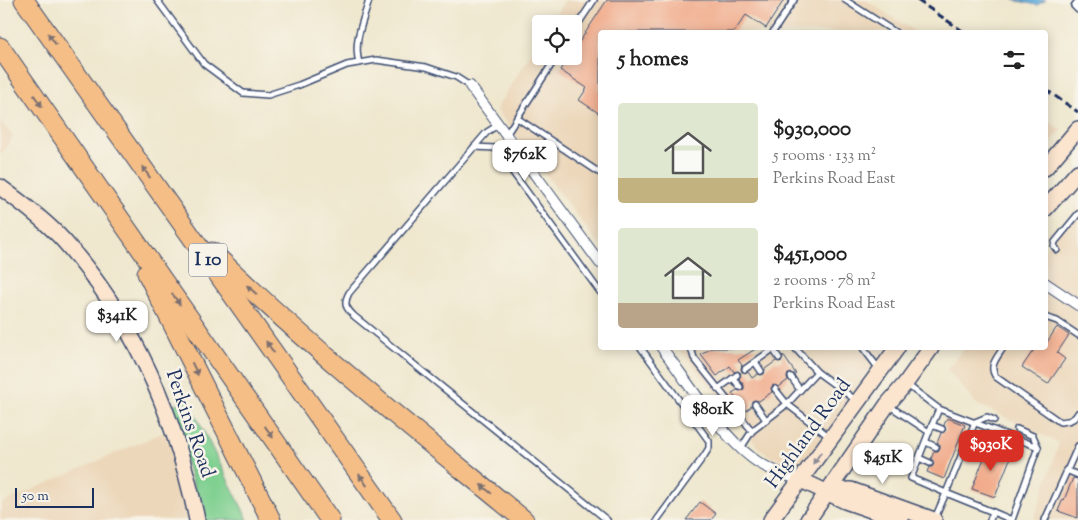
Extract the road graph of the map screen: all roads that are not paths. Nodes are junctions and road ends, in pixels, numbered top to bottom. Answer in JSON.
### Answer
{"nodes":[{"id":1,"x":24,"y":0,"type":"edge"},
{"id":2,"x":156,"y":0,"type":"edge"},
{"id":3,"x":369,"y":0,"type":"edge"},
{"id":4,"x":594,"y":0,"type":"edge"},
{"id":5,"x":794,"y":0,"type":"edge"},
{"id":6,"x":845,"y":0,"type":"edge"},
{"id":7,"x":1078,"y":1,"type":"edge"},
{"id":8,"x":1078,"y":10,"type":"edge"},
{"id":9,"x":582,"y":18,"type":"edge"},
{"id":10,"x":774,"y":30,"type":"edge"},
{"id":11,"x":892,"y":30,"type":"edge"},
{"id":12,"x":0,"y":47,"type":"edge"},
{"id":13,"x":359,"y":63,"type":"junction"},
{"id":14,"x":550,"y":65,"type":"edge"},
{"id":15,"x":470,"y":86,"type":"joint"},
{"id":16,"x":517,"y":118,"type":"junction"},
{"id":17,"x":498,"y":125,"type":"junction"},
{"id":18,"x":1078,"y":128,"type":"edge"},
{"id":19,"x":506,"y":135,"type":"junction"},
{"id":20,"x":474,"y":147,"type":"junction"},
{"id":21,"x":1048,"y":164,"type":"edge"},
{"id":22,"x":598,"y":172,"type":"edge"},
{"id":23,"x":1078,"y":172,"type":"edge"},
{"id":24,"x":0,"y":187,"type":"edge"},
{"id":25,"x":163,"y":196,"type":"junction"},
{"id":26,"x":1048,"y":206,"type":"edge"},
{"id":27,"x":1078,"y":214,"type":"edge"},
{"id":28,"x":118,"y":216,"type":"junction"},
{"id":29,"x":1075,"y":222,"type":"edge"},
{"id":30,"x":1057,"y":250,"type":"dead end"},
{"id":31,"x":598,"y":260,"type":"edge"},
{"id":32,"x":1048,"y":284,"type":"edge"},
{"id":33,"x":598,"y":289,"type":"edge"},
{"id":34,"x":1077,"y":303,"type":"edge"},
{"id":35,"x":1048,"y":318,"type":"edge"},
{"id":36,"x":1078,"y":335,"type":"edge"},
{"id":37,"x":642,"y":350,"type":"edge"},
{"id":38,"x":663,"y":350,"type":"edge"},
{"id":39,"x":692,"y":350,"type":"edge"},
{"id":40,"x":770,"y":350,"type":"edge"},
{"id":41,"x":774,"y":350,"type":"edge"},
{"id":42,"x":797,"y":350,"type":"edge"},
{"id":43,"x":865,"y":350,"type":"edge"},
{"id":44,"x":895,"y":350,"type":"edge"},
{"id":45,"x":930,"y":350,"type":"edge"},
{"id":46,"x":1002,"y":350,"type":"edge"},
{"id":47,"x":779,"y":358,"type":"dead end"},
{"id":48,"x":755,"y":362,"type":"junction"},
{"id":49,"x":745,"y":369,"type":"dead end"},
{"id":50,"x":880,"y":370,"type":"junction"},
{"id":51,"x":761,"y":371,"type":"dead end"},
{"id":52,"x":817,"y":372,"type":"junction"},
{"id":53,"x":791,"y":377,"type":"dead end"},
{"id":54,"x":905,"y":384,"type":"junction"},
{"id":55,"x":740,"y":387,"type":"dead end"},
{"id":56,"x":718,"y":389,"type":"junction"},
{"id":57,"x":775,"y":389,"type":"dead end"},
{"id":58,"x":800,"y":390,"type":"junction"},
{"id":59,"x":858,"y":402,"type":"junction"},
{"id":60,"x":755,"y":404,"type":"dead end"},
{"id":61,"x":787,"y":404,"type":"junction"},
{"id":62,"x":888,"y":405,"type":"junction"},
{"id":63,"x":938,"y":409,"type":"junction"},
{"id":64,"x":1078,"y":413,"type":"edge"},
{"id":65,"x":766,"y":420,"type":"junction"},
{"id":66,"x":994,"y":420,"type":"dead end"},
{"id":67,"x":975,"y":422,"type":"junction"},
{"id":68,"x":932,"y":425,"type":"junction"},
{"id":69,"x":942,"y":429,"type":"dead end"},
{"id":70,"x":1018,"y":429,"type":"dead end"},
{"id":71,"x":752,"y":431,"type":"junction"},
{"id":72,"x":929,"y":432,"type":"junction"},
{"id":73,"x":831,"y":438,"type":"junction"},
{"id":74,"x":960,"y":438,"type":"dead end"},
{"id":75,"x":926,"y":442,"type":"junction"},
{"id":76,"x":967,"y":442,"type":"junction"},
{"id":77,"x":1078,"y":446,"type":"edge"},
{"id":78,"x":936,"y":447,"type":"dead end"},
{"id":79,"x":1038,"y":447,"type":"junction"},
{"id":80,"x":741,"y":448,"type":"junction"},
{"id":81,"x":953,"y":455,"type":"dead end"},
{"id":82,"x":919,"y":458,"type":"junction"},
{"id":83,"x":960,"y":459,"type":"junction"},
{"id":84,"x":930,"y":463,"type":"dead end"},
{"id":85,"x":1066,"y":470,"type":"junction"},
{"id":86,"x":948,"y":471,"type":"dead end"},
{"id":87,"x":954,"y":474,"type":"junction"},
{"id":88,"x":1078,"y":475,"type":"edge"},
{"id":89,"x":801,"y":480,"type":"junction"},
{"id":90,"x":826,"y":491,"type":"junction"},
{"id":91,"x":946,"y":493,"type":"junction"},
{"id":92,"x":993,"y":512,"type":"junction"},
{"id":93,"x":197,"y":520,"type":"edge"},
{"id":94,"x":271,"y":520,"type":"edge"},
{"id":95,"x":330,"y":520,"type":"edge"},
{"id":96,"x":392,"y":520,"type":"edge"},
{"id":97,"x":524,"y":520,"type":"edge"},
{"id":98,"x":607,"y":520,"type":"edge"},
{"id":99,"x":657,"y":520,"type":"edge"},
{"id":100,"x":771,"y":520,"type":"edge"},
{"id":101,"x":808,"y":520,"type":"edge"},
{"id":102,"x":900,"y":520,"type":"edge"},
{"id":103,"x":934,"y":520,"type":"edge"},
{"id":104,"x":990,"y":520,"type":"edge"},
{"id":105,"x":1045,"y":520,"type":"edge"}],
"edges":[{"from":25,"to":1,"type":"highway","number":"I 10","one_way":true},
{"from":2,"to":13,"type":"lane"},
{"from":3,"to":13,"type":"lane"},
{"from":4,"to":9,"type":"lane"},
{"from":5,"to":10,"type":"lane"},
{"from":6,"to":11,"type":"lane"},
{"from":7,"to":8,"type":"lane"},
{"from":12,"to":28,"type":"highway","number":"I 10","one_way":true},
{"from":13,"to":15,"type":"lane"},
{"from":14,"to":16,"type":"lane"},
{"from":15,"to":17,"type":"street"},
{"from":16,"to":19,"type":"lane"},
{"from":16,"to":22,"type":"lane"},
{"from":17,"to":19,"type":"street"},
{"from":17,"to":20,"type":"lane"},
{"from":18,"to":21,"type":"main road"},
{"from":19,"to":31,"type":"street"},
{"from":20,"to":33,"type":"lane"},
{"from":20,"to":98,"type":"lane"},
{"from":23,"to":26,"type":"main road"},
{"from":24,"to":93,"type":"main road","name":"Perkins Road"},
{"from":96,"to":25,"type":"highway","number":"I 10","one_way":true},
{"from":97,"to":25,"type":"highway","one_way":true},
{"from":27,"to":29,"type":"lane"},
{"from":28,"to":94,"type":"highway","one_way":true},
{"from":28,"to":95,"type":"highway","number":"I 10","one_way":true},
{"from":29,"to":30,"type":"lane"},
{"from":32,"to":34,"type":"street"},
{"from":35,"to":36,"type":"lane"},
{"from":37,"to":99,"type":"lane"},
{"from":38,"to":80,"type":"street"},
{"from":39,"to":56,"type":"lane"},
{"from":40,"to":48,"type":"lane"},
{"from":41,"to":47,"type":"lane"},
{"from":42,"to":52,"type":"lane"},
{"from":43,"to":50,"type":"lane"},
{"from":44,"to":50,"type":"main road","name":"Highland Road"},
{"from":45,"to":54,"type":"main road"},
{"from":46,"to":64,"type":"lane"},
{"from":48,"to":49,"type":"lane"},
{"from":48,"to":51,"type":"lane"},
{"from":50,"to":59,"type":"main road","name":"Highland Road"},
{"from":52,"to":58,"type":"lane"},
{"from":52,"to":59,"type":"lane"},
{"from":53,"to":58,"type":"lane"},
{"from":54,"to":62,"type":"main road"},
{"from":54,"to":63,"type":"lane"},
{"from":55,"to":56,"type":"lane"},
{"from":56,"to":71,"type":"lane"},
{"from":57,"to":61,"type":"lane"},
{"from":58,"to":61,"type":"lane"},
{"from":59,"to":73,"type":"main road","name":"Highland Road"},
{"from":60,"to":65,"type":"lane"},
{"from":61,"to":65,"type":"lane"},
{"from":61,"to":73,"type":"lane"},
{"from":62,"to":72,"type":"lane"},
{"from":62,"to":90,"type":"main road"},
{"from":63,"to":67,"type":"lane"},
{"from":63,"to":68,"type":"lane"},
{"from":65,"to":71,"type":"lane"},
{"from":66,"to":67,"type":"lane"},
{"from":67,"to":76,"type":"lane"},
{"from":67,"to":79,"type":"lane"},
{"from":68,"to":69,"type":"lane"},
{"from":68,"to":72,"type":"lane"},
{"from":70,"to":79,"type":"lane"},
{"from":71,"to":80,"type":"lane"},
{"from":72,"to":75,"type":"lane"},
{"from":73,"to":89,"type":"main road","name":"Highland Road","one_way":true},
{"from":74,"to":76,"type":"lane"},
{"from":75,"to":78,"type":"lane"},
{"from":75,"to":82,"type":"lane"},
{"from":76,"to":83,"type":"lane"},
{"from":77,"to":85,"type":"lane"},
{"from":79,"to":92,"type":"lane"},
{"from":80,"to":89,"type":"street"},
{"from":81,"to":83,"type":"lane"},
{"from":82,"to":84,"type":"lane"},
{"from":82,"to":91,"type":"lane"},
{"from":83,"to":87,"type":"lane"},
{"from":85,"to":88,"type":"lane"},
{"from":85,"to":105,"type":"lane"},
{"from":86,"to":87,"type":"lane"},
{"from":87,"to":91,"type":"lane"},
{"from":89,"to":90,"type":"main road"},
{"from":89,"to":100,"type":"main road","name":"Highland Road"},
{"from":90,"to":101,"type":"main road"},
{"from":90,"to":102,"type":"main road"},
{"from":90,"to":103,"type":"main road"},
{"from":91,"to":92,"type":"lane"},
{"from":91,"to":103,"type":"lane"},
{"from":92,"to":104,"type":"lane"}]}
